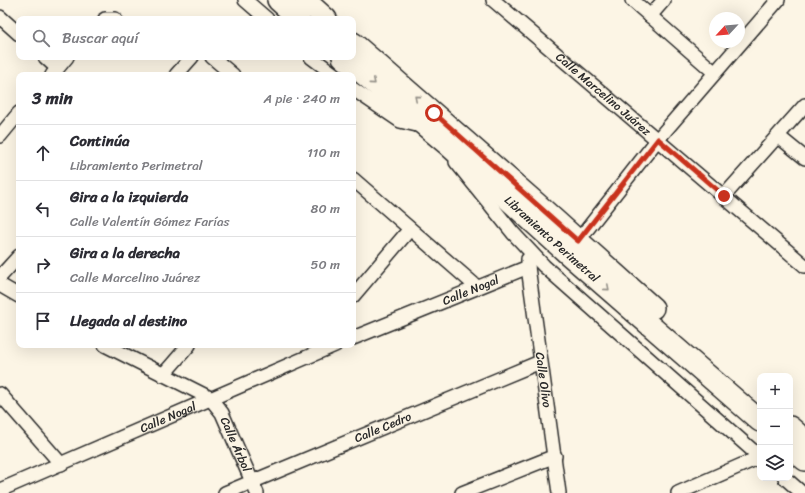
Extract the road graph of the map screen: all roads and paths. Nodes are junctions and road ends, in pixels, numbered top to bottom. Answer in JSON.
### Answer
{"nodes":[{"id":1,"x":245,"y":0,"type":"edge"},
{"id":2,"x":278,"y":0,"type":"edge"},
{"id":3,"x":305,"y":0,"type":"edge"},
{"id":4,"x":493,"y":0,"type":"edge"},
{"id":5,"x":632,"y":0,"type":"edge"},
{"id":6,"x":664,"y":0,"type":"edge"},
{"id":7,"x":778,"y":0,"type":"edge"},
{"id":8,"x":264,"y":16,"type":"edge"},
{"id":9,"x":296,"y":16,"type":"edge"},
{"id":10,"x":323,"y":16,"type":"edge"},
{"id":11,"x":650,"y":16,"type":"junction"},
{"id":12,"x":0,"y":17,"type":"edge"},
{"id":13,"x":16,"y":31,"type":"edge"},
{"id":14,"x":356,"y":46,"type":"edge"},
{"id":15,"x":47,"y":60,"type":"edge"},
{"id":16,"x":64,"y":60,"type":"edge"},
{"id":17,"x":189,"y":60,"type":"edge"},
{"id":18,"x":216,"y":60,"type":"edge"},
{"id":19,"x":315,"y":60,"type":"edge"},
{"id":20,"x":347,"y":60,"type":"edge"},
{"id":21,"x":54,"y":72,"type":"edge"},
{"id":22,"x":179,"y":72,"type":"edge"},
{"id":23,"x":230,"y":72,"type":"edge"},
{"id":24,"x":331,"y":72,"type":"edge"},
{"id":25,"x":714,"y":72,"type":"junction"},
{"id":26,"x":356,"y":91,"type":"edge"},
{"id":27,"x":805,"y":105,"type":"edge"},
{"id":28,"x":16,"y":117,"type":"edge"},
{"id":29,"x":424,"y":126,"type":"junction"},
{"id":30,"x":0,"y":136,"type":"edge"},
{"id":31,"x":778,"y":136,"type":"junction"},
{"id":32,"x":658,"y":139,"type":"junction"},
{"id":33,"x":448,"y":146,"type":"junction"},
{"id":34,"x":805,"y":158,"type":"edge"},
{"id":35,"x":356,"y":182,"type":"edge"},
{"id":36,"x":724,"y":196,"type":"junction"},
{"id":37,"x":410,"y":229,"type":"junction"},
{"id":38,"x":573,"y":247,"type":"junction"},
{"id":39,"x":528,"y":250,"type":"junction"},
{"id":40,"x":16,"y":259,"type":"edge"},
{"id":41,"x":805,"y":266,"type":"edge"},
{"id":42,"x":528,"y":267,"type":"junction"},
{"id":43,"x":0,"y":277,"type":"edge"},
{"id":44,"x":0,"y":285,"type":"edge"},
{"id":45,"x":477,"y":287,"type":"junction"},
{"id":46,"x":356,"y":292,"type":"edge"},
{"id":47,"x":16,"y":294,"type":"edge"},
{"id":48,"x":356,"y":337,"type":"edge"},
{"id":49,"x":111,"y":348,"type":"edge"},
{"id":50,"x":186,"y":348,"type":"edge"},
{"id":51,"x":309,"y":348,"type":"edge"},
{"id":52,"x":328,"y":348,"type":"edge"},
{"id":53,"x":300,"y":359,"type":"junction"},
{"id":54,"x":540,"y":362,"type":"junction"},
{"id":55,"x":163,"y":375,"type":"junction"},
{"id":56,"x":0,"y":394,"type":"edge"},
{"id":57,"x":210,"y":398,"type":"junction"},
{"id":58,"x":757,"y":400,"type":"edge"},
{"id":59,"x":5,"y":408,"type":"edge"},
{"id":60,"x":757,"y":418,"type":"edge"},
{"id":61,"x":793,"y":430,"type":"edge"},
{"id":62,"x":805,"y":440,"type":"edge"},
{"id":63,"x":793,"y":450,"type":"edge"},
{"id":64,"x":757,"y":454,"type":"edge"},
{"id":65,"x":555,"y":456,"type":"junction"},
{"id":66,"x":757,"y":458,"type":"edge"},
{"id":67,"x":805,"y":460,"type":"edge"},
{"id":68,"x":61,"y":464,"type":"junction"},
{"id":69,"x":788,"y":481,"type":"edge"},
{"id":70,"x":255,"y":487,"type":"edge"},
{"id":71,"x":0,"y":490,"type":"edge"},
{"id":72,"x":225,"y":493,"type":"edge"},
{"id":73,"x":462,"y":493,"type":"edge"},
{"id":74,"x":559,"y":493,"type":"edge"},
{"id":75,"x":678,"y":493,"type":"edge"},
{"id":76,"x":802,"y":493,"type":"edge"}],
"edges":[{"from":1,"to":8,"type":"street"},
{"from":2,"to":9,"type":"main road"},
{"from":3,"to":10,"type":"main road"},
{"from":4,"to":32,"type":"street","name":"Calle Marcelino Juárez"},
{"from":5,"to":11,"type":"street"},
{"from":6,"to":11,"type":"street"},
{"from":7,"to":25,"type":"street"},
{"from":11,"to":25,"type":"street"},
{"from":12,"to":13,"type":"street"},
{"from":38,"to":14,"type":"main road","name":"Libramiento Perimetral","one_way":true},
{"from":15,"to":21,"type":"street"},
{"from":16,"to":21,"type":"street"},
{"from":17,"to":22,"type":"street"},
{"from":18,"to":23,"type":"street"},
{"from":19,"to":24,"type":"street"},
{"from":20,"to":29,"type":"main road","name":"Libramiento Perimetral","one_way":true},
{"from":25,"to":32,"type":"street"},
{"from":26,"to":29,"type":"street"},
{"from":27,"to":31,"type":"street"},
{"from":28,"to":30,"type":"street"},
{"from":29,"to":33,"type":"main road","name":"Libramiento Perimetral"},
{"from":31,"to":34,"type":"street"},
{"from":31,"to":36,"type":"street"},
{"from":32,"to":36,"type":"street","name":"Calle Marcelino Juárez"},
{"from":32,"to":38,"type":"street"},
{"from":33,"to":38,"type":"main road","name":"Libramiento Perimetral"},
{"from":33,"to":39,"type":"street"},
{"from":35,"to":37,"type":"street"},
{"from":36,"to":41,"type":"street","name":"Calle Marcelino Juárez"},
{"from":37,"to":45,"type":"street"},
{"from":37,"to":46,"type":"street"},
{"from":38,"to":58,"type":"main road","name":"Libramiento Perimetral"},
{"from":38,"to":60,"type":"main road","name":"Libramiento Perimetral","one_way":true},
{"from":39,"to":42,"type":"street"},
{"from":39,"to":64,"type":"street"},
{"from":40,"to":43,"type":"street"},
{"from":42,"to":45,"type":"street","name":"Calle Nogal"},
{"from":42,"to":54,"type":"street","name":"Calle Olivo"},
{"from":44,"to":47,"type":"street"},
{"from":45,"to":48,"type":"street","name":"Calle Nogal"},
{"from":49,"to":55,"type":"street"},
{"from":50,"to":55,"type":"street"},
{"from":51,"to":53,"type":"street"},
{"from":52,"to":53,"type":"street","name":"Calle Nogal"},
{"from":53,"to":57,"type":"street","name":"Calle Nogal"},
{"from":54,"to":65,"type":"street","name":"Calle Olivo"},
{"from":54,"to":70,"type":"street","name":"Calle Cedro"},
{"from":55,"to":57,"type":"street"},
{"from":56,"to":59,"type":"street"},
{"from":57,"to":68,"type":"street","name":"Calle Nogal"},
{"from":57,"to":70,"type":"street","name":"Calle Árbol"},
{"from":59,"to":68,"type":"street"},
{"from":61,"to":62,"type":"main road"},
{"from":63,"to":67,"type":"main road"},
{"from":65,"to":73,"type":"street"},
{"from":65,"to":74,"type":"street","name":"Calle Olivo"},
{"from":66,"to":75,"type":"street"},
{"from":68,"to":71,"type":"street","name":"Calle Nogal"},
{"from":69,"to":76,"type":"street"},
{"from":70,"to":72,"type":"street","name":"Calle Cedro"}]}
